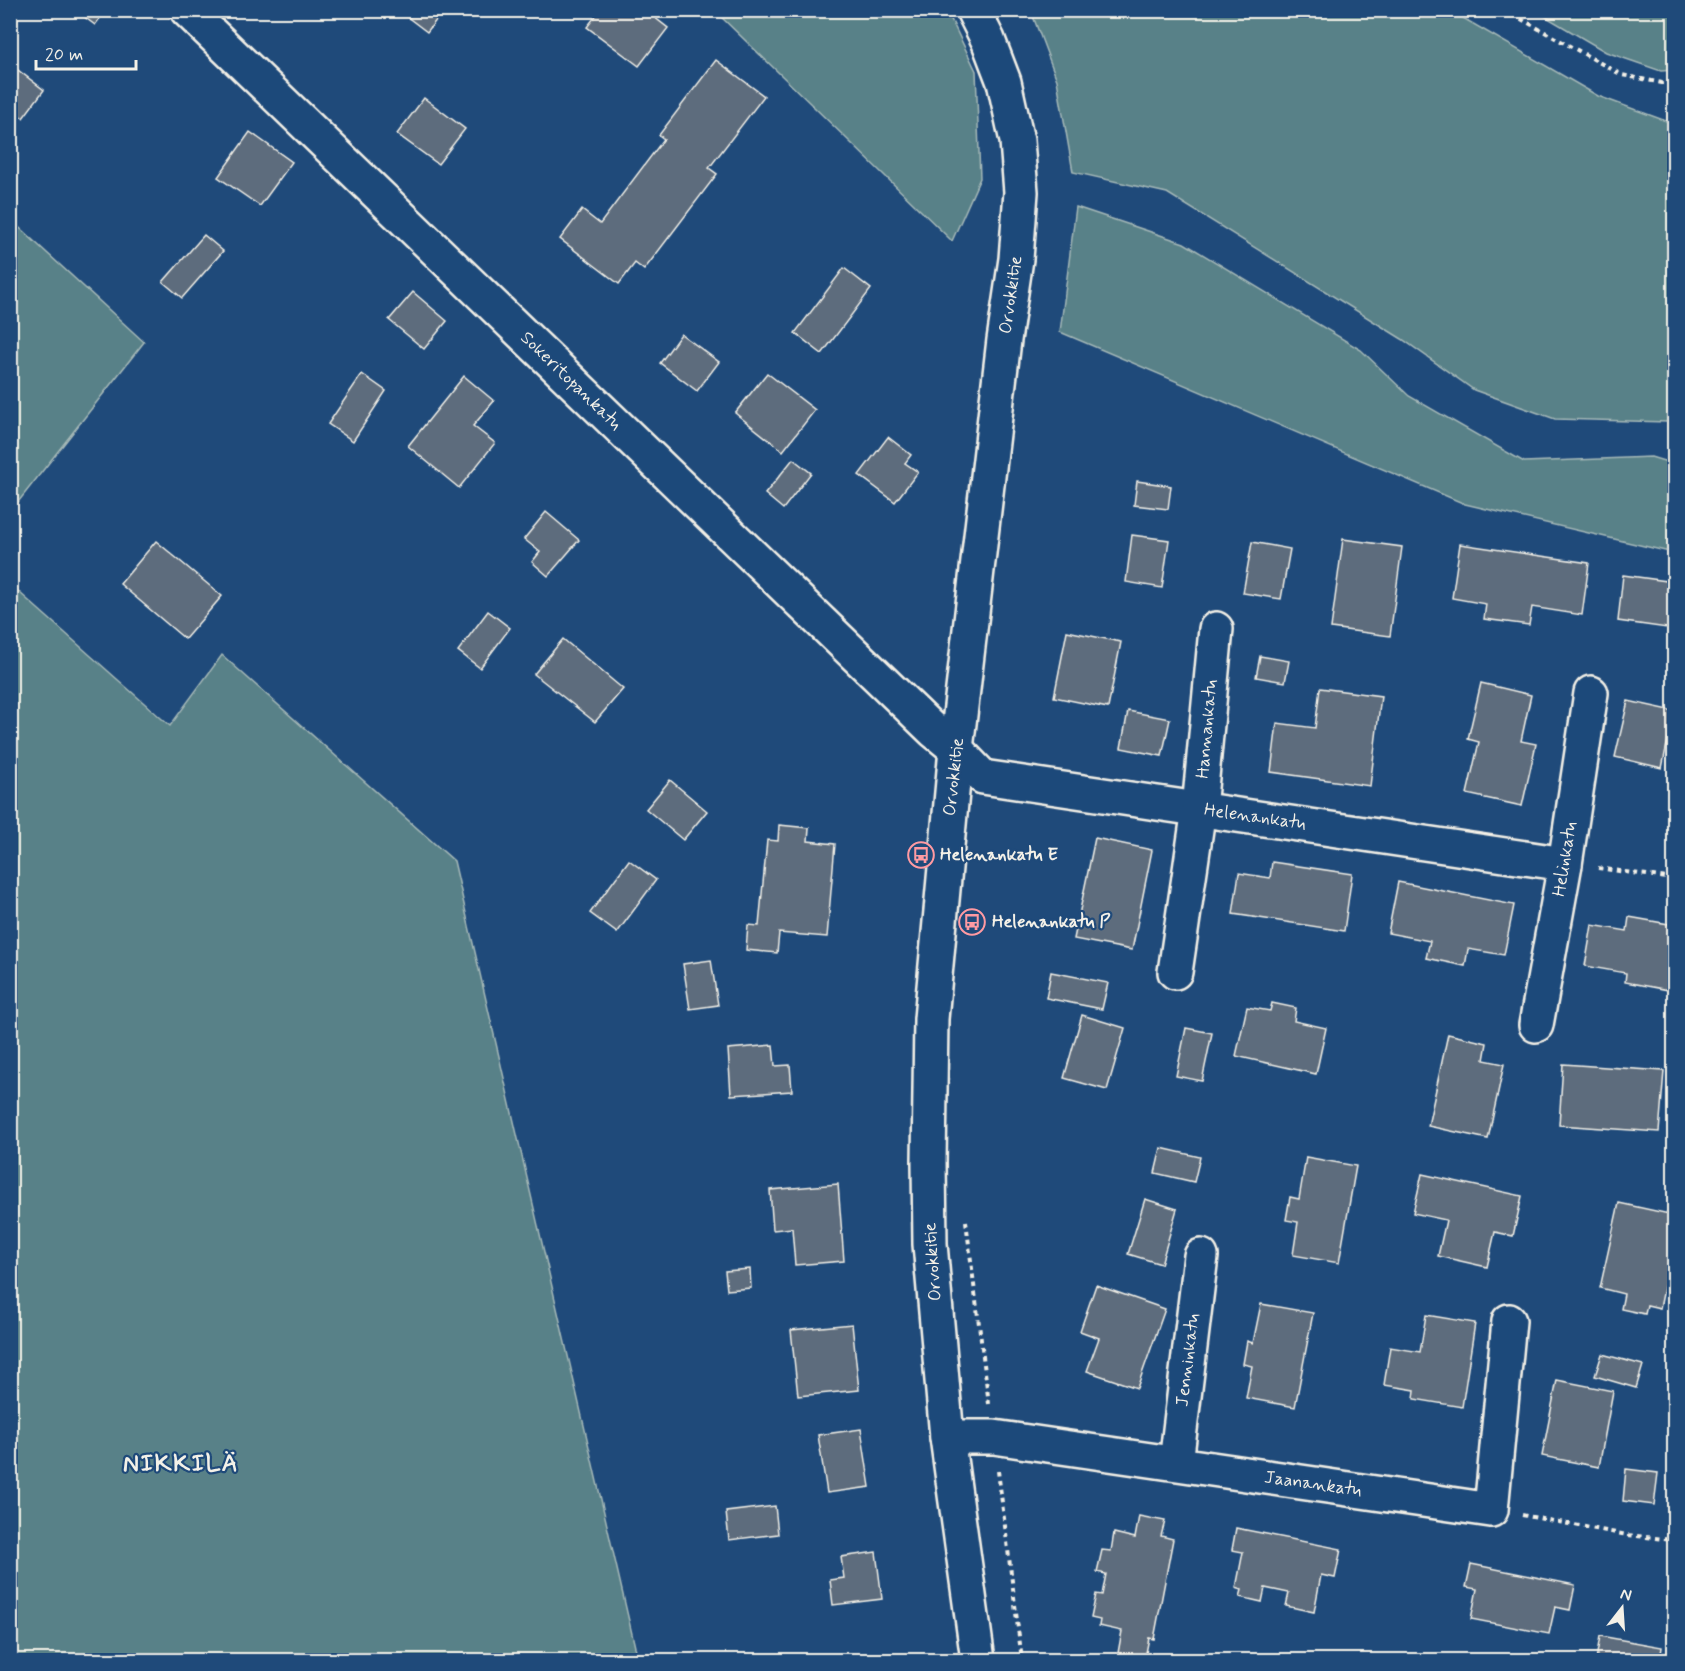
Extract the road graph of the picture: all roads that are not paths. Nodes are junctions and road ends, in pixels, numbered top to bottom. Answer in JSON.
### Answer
{"nodes":[{"id":1,"x":187,"y":10,"type":"edge"},
{"id":2,"x":973,"y":10,"type":"edge"},
{"id":3,"x":1216,"y":629,"type":"dead end"},
{"id":4,"x":1591,"y":693,"type":"dead end"},
{"id":5,"x":956,"y":749,"type":"junction"},
{"id":6,"x":1199,"y":809,"type":"junction"},
{"id":7,"x":1566,"y":864,"type":"junction"},
{"id":8,"x":1175,"y":972,"type":"dead end"},
{"id":9,"x":1536,"y":1025,"type":"dead end"},
{"id":10,"x":1201,"y":1257,"type":"dead end"},
{"id":11,"x":1509,"y":1321,"type":"dead end"},
{"id":12,"x":947,"y":1437,"type":"junction"},
{"id":13,"x":1176,"y":1463,"type":"junction"},
{"id":14,"x":978,"y":1660,"type":"edge"}],
"edges":[{"from":1,"to":5,"type":"street","name":"Sokeritopankatu"},
{"from":2,"to":5,"type":"street","name":"Orvokkitie"},
{"from":3,"to":6,"type":"street","name":"Hannankatu"},
{"from":4,"to":7,"type":"street","name":"Helinkatu"},
{"from":5,"to":6,"type":"street","name":"Helenankatu"},
{"from":5,"to":12,"type":"street","name":"Orvokkitie"},
{"from":6,"to":7,"type":"street","name":"Helenankatu"},
{"from":6,"to":8,"type":"street","name":"Hannankatu"},
{"from":7,"to":9,"type":"street","name":"Helinkatu"},
{"from":10,"to":13,"type":"street","name":"Jenninkatu"},
{"from":11,"to":13,"type":"street","name":"Jaanankatu"},
{"from":12,"to":13,"type":"street","name":"Jaanankatu"},
{"from":12,"to":14,"type":"street","name":"Orvokkitie"}]}
